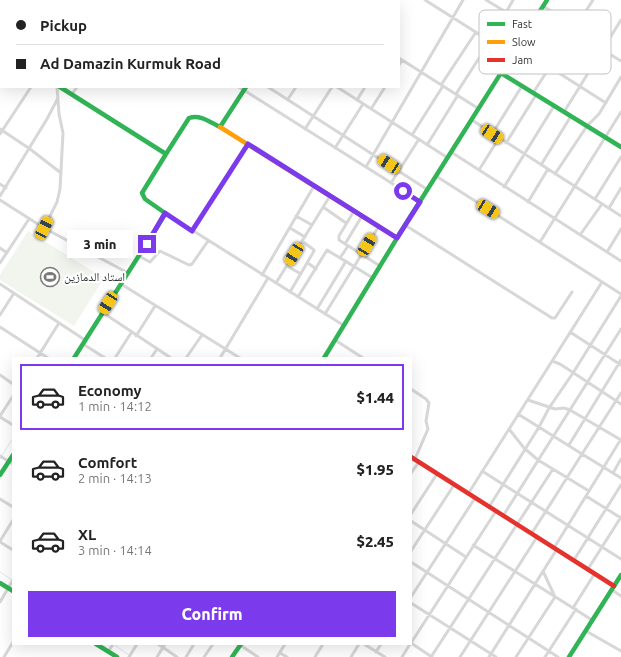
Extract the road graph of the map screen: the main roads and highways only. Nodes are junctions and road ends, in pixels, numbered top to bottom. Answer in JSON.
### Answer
{"nodes":[{"id":1,"x":547,"y":0,"type":"edge"},
{"id":2,"x":541,"y":10,"type":"edge"},
{"id":3,"x":501,"y":74,"type":"edge"},
{"id":4,"x":504,"y":74,"type":"edge"},
{"id":5,"x":61,"y":88,"type":"edge"},
{"id":6,"x":245,"y":89,"type":"edge"},
{"id":7,"x":220,"y":128,"type":"junction"},
{"id":8,"x":621,"y":147,"type":"edge"},
{"id":9,"x":166,"y":154,"type":"junction"},
{"id":10,"x":397,"y":238,"type":"junction"},
{"id":11,"x":75,"y":357,"type":"edge"},
{"id":12,"x":325,"y":357,"type":"edge"},
{"id":13,"x":415,"y":459,"type":"edge"},
{"id":14,"x":11,"y":463,"type":"edge"},
{"id":15,"x":0,"y":475,"type":"edge"},
{"id":16,"x":621,"y":575,"type":"edge"},
{"id":17,"x":0,"y":583,"type":"edge"},
{"id":18,"x":613,"y":588,"type":"junction"},
{"id":19,"x":12,"y":590,"type":"edge"},
{"id":20,"x":98,"y":645,"type":"edge"},
{"id":21,"x":239,"y":645,"type":"edge"},
{"id":22,"x":117,"y":657,"type":"edge"},
{"id":23,"x":232,"y":657,"type":"edge"},
{"id":24,"x":569,"y":657,"type":"edge"}],
"edges":[{"from":1,"to":2,"type":"main road"},
{"from":3,"to":10,"type":"main road"},
{"from":4,"to":8,"type":"main road"},
{"from":5,"to":9,"type":"main road"},
{"from":6,"to":7,"type":"main road"},
{"from":7,"to":9,"type":"main road"},
{"from":7,"to":10,"type":"main road"},
{"from":9,"to":11,"type":"main road"},
{"from":10,"to":12,"type":"main road"},
{"from":13,"to":18,"type":"main road"},
{"from":14,"to":15,"type":"main road"},
{"from":16,"to":18,"type":"main road"},
{"from":17,"to":19,"type":"main road"},
{"from":18,"to":24,"type":"main road"},
{"from":20,"to":22,"type":"main road"},
{"from":21,"to":23,"type":"main road"}]}
